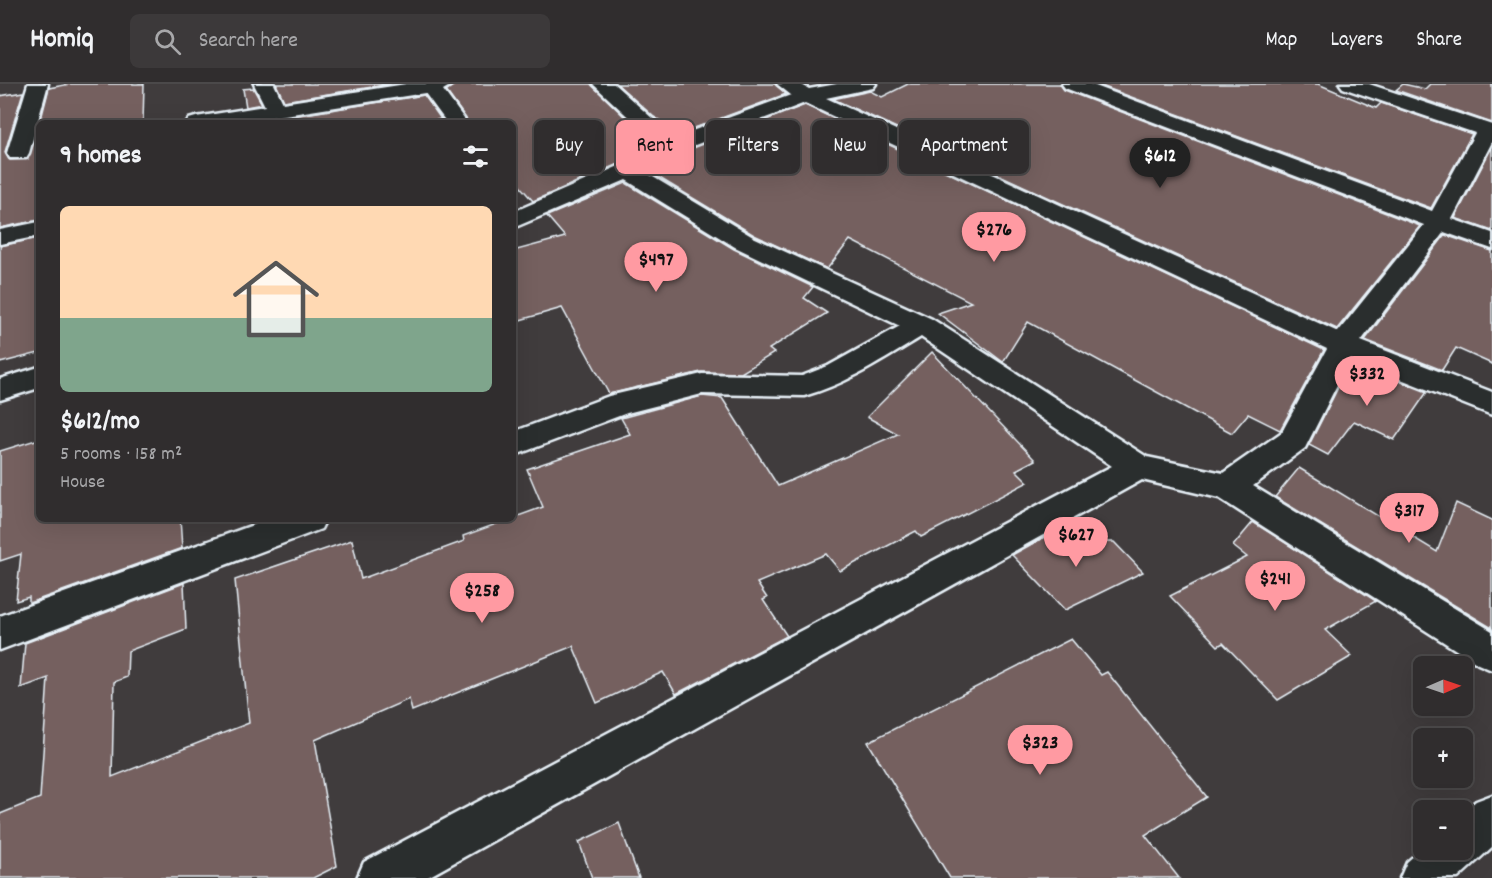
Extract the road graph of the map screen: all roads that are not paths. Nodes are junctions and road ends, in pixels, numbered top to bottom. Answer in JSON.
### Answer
{"nodes":[{"id":1,"x":38,"y":84,"type":"edge"},
{"id":2,"x":264,"y":84,"type":"edge"},
{"id":3,"x":603,"y":84,"type":"edge"},
{"id":4,"x":866,"y":84,"type":"edge"},
{"id":5,"x":1072,"y":84,"type":"edge"},
{"id":6,"x":1350,"y":84,"type":"edge"},
{"id":7,"x":437,"y":85,"type":"edge"},
{"id":8,"x":797,"y":90,"type":"edge"},
{"id":9,"x":276,"y":109,"type":"junction"},
{"id":10,"x":213,"y":120,"type":"edge"},
{"id":11,"x":455,"y":120,"type":"edge"},
{"id":12,"x":643,"y":120,"type":"edge"},
{"id":13,"x":1489,"y":132,"type":"edge"},
{"id":14,"x":694,"y":136,"type":"edge"},
{"id":15,"x":19,"y":153,"type":"edge"},
{"id":16,"x":620,"y":174,"type":"edge"},
{"id":17,"x":632,"y":174,"type":"edge"},
{"id":18,"x":521,"y":218,"type":"edge"},
{"id":19,"x":1438,"y":224,"type":"junction"},
{"id":20,"x":36,"y":229,"type":"edge"},
{"id":21,"x":0,"y":237,"type":"edge"},
{"id":22,"x":1492,"y":242,"type":"edge"},
{"id":23,"x":922,"y":324,"type":"junction"},
{"id":24,"x":1343,"y":345,"type":"junction"},
{"id":25,"x":36,"y":378,"type":"edge"},
{"id":26,"x":0,"y":390,"type":"edge"},
{"id":27,"x":1492,"y":404,"type":"edge"},
{"id":28,"x":516,"y":443,"type":"edge"},
{"id":29,"x":1138,"y":467,"type":"junction"},
{"id":30,"x":1228,"y":488,"type":"junction"},
{"id":31,"x":301,"y":522,"type":"edge"},
{"id":32,"x":0,"y":633,"type":"edge"},
{"id":33,"x":1492,"y":652,"type":"edge"},
{"id":34,"x":1492,"y":817,"type":"edge"},
{"id":35,"x":1473,"y":833,"type":"edge"},
{"id":36,"x":1443,"y":860,"type":"edge"},
{"id":37,"x":380,"y":878,"type":"edge"},
{"id":38,"x":1423,"y":878,"type":"edge"}],
"edges":[{"from":1,"to":15,"type":"street"},
{"from":2,"to":9,"type":"street"},
{"from":3,"to":12,"type":"street"},
{"from":4,"to":8,"type":"street"},
{"from":5,"to":19,"type":"street"},
{"from":6,"to":13,"type":"street"},
{"from":7,"to":9,"type":"street"},
{"from":7,"to":11,"type":"street"},
{"from":8,"to":14,"type":"street"},
{"from":8,"to":24,"type":"street"},
{"from":9,"to":10,"type":"street"},
{"from":13,"to":19,"type":"street"},
{"from":16,"to":18,"type":"street"},
{"from":17,"to":23,"type":"street"},
{"from":19,"to":22,"type":"street"},
{"from":19,"to":24,"type":"street"},
{"from":20,"to":21,"type":"street"},
{"from":23,"to":28,"type":"street"},
{"from":23,"to":29,"type":"street"},
{"from":24,"to":27,"type":"street"},
{"from":24,"to":30,"type":"street"},
{"from":25,"to":26,"type":"street"},
{"from":29,"to":30,"type":"street"},
{"from":29,"to":37,"type":"street"},
{"from":30,"to":33,"type":"street"},
{"from":31,"to":32,"type":"street"},
{"from":34,"to":35,"type":"street"},
{"from":36,"to":38,"type":"street"}]}
